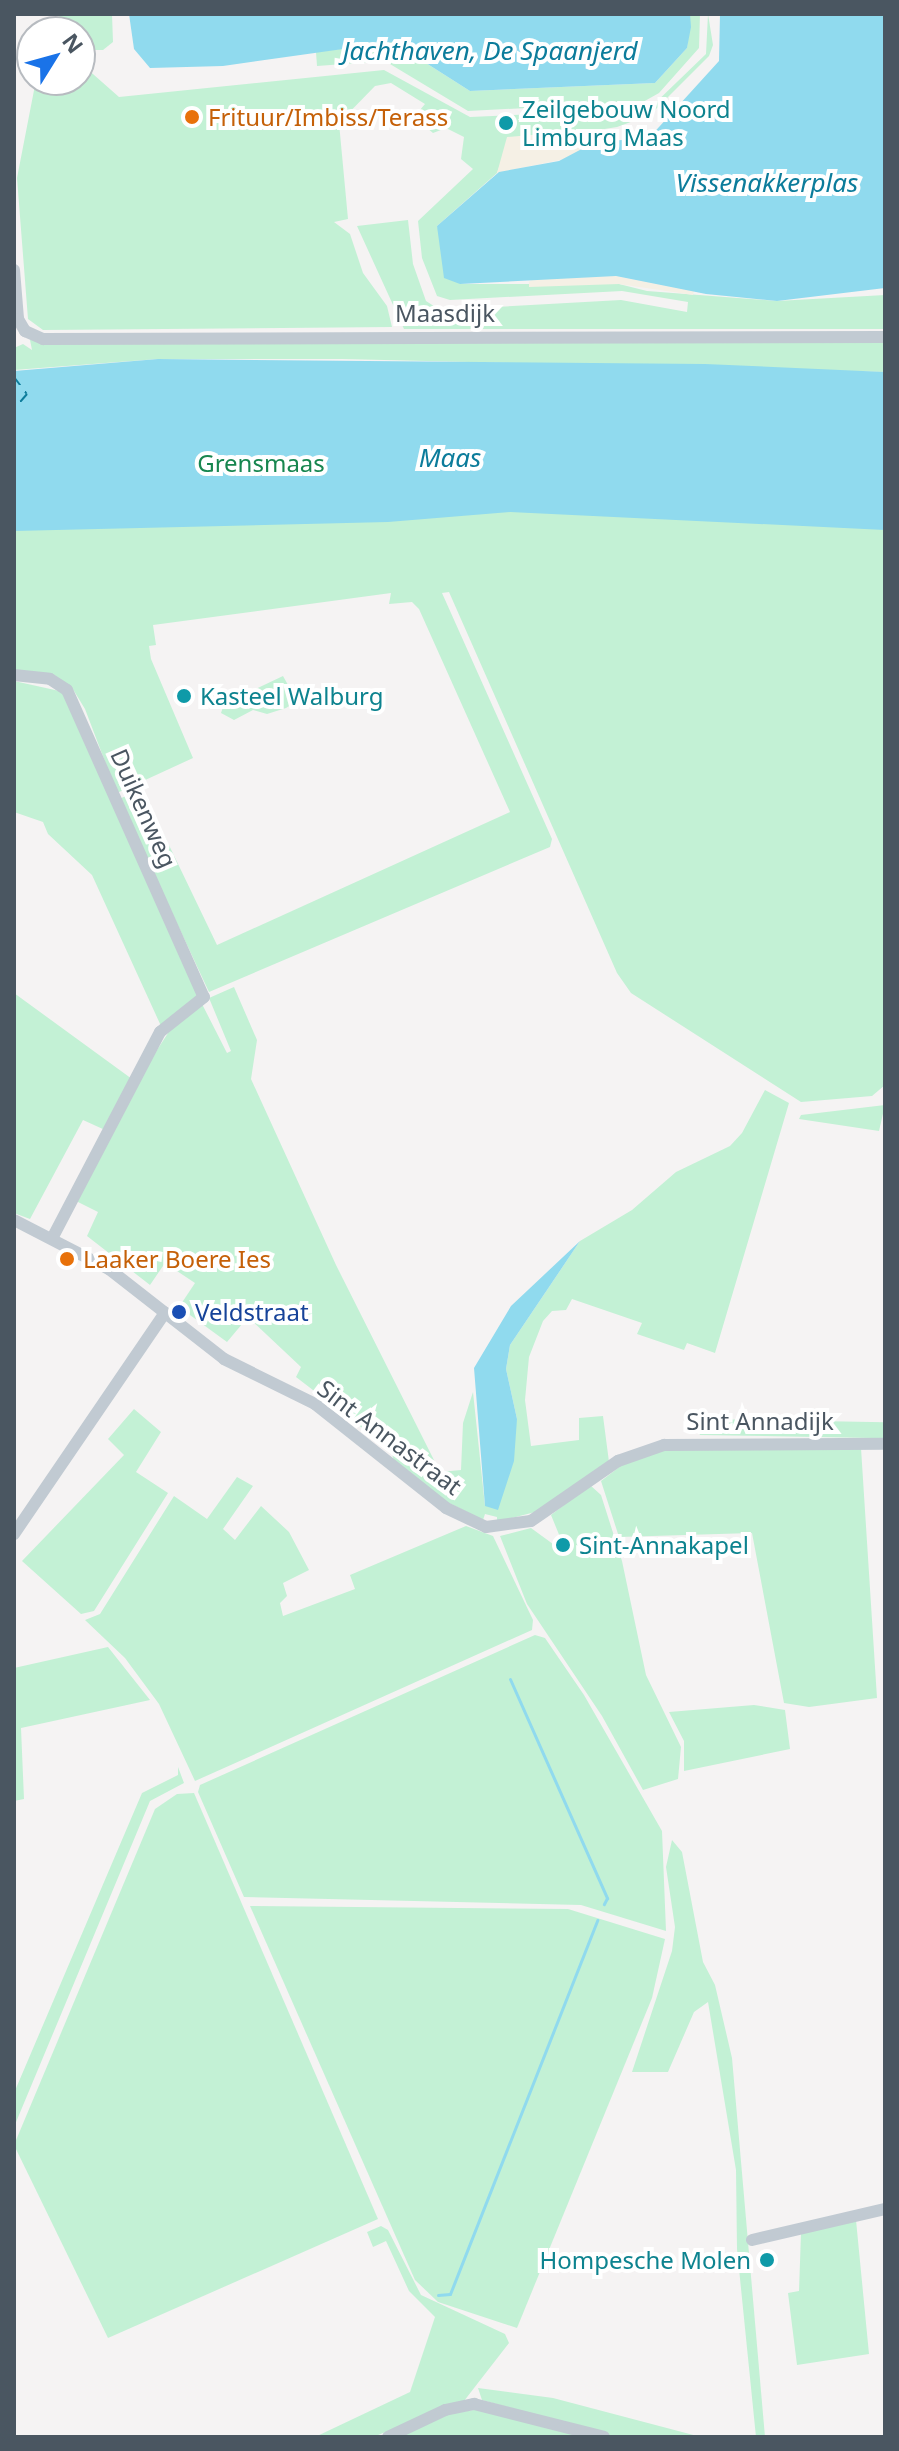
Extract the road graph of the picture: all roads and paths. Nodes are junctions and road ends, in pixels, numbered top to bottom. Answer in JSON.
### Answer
{"nodes":[{"id":1,"x":14,"y":270,"type":"edge"},
{"id":2,"x":16,"y":320,"type":"edge"},
{"id":3,"x":885,"y":337,"type":"edge"},
{"id":4,"x":14,"y":675,"type":"edge"},
{"id":5,"x":14,"y":1220,"type":"edge"},
{"id":6,"x":53,"y":1237,"type":"junction"},
{"id":7,"x":165,"y":1313,"type":"junction"},
{"id":8,"x":885,"y":1444,"type":"edge"},
{"id":9,"x":594,"y":1477,"type":"joint"},
{"id":10,"x":14,"y":1534,"type":"edge"},
{"id":11,"x":885,"y":2209,"type":"edge"},
{"id":12,"x":752,"y":2240,"type":"dead end"},
{"id":13,"x":388,"y":2437,"type":"edge"},
{"id":14,"x":604,"y":2437,"type":"edge"}],
"edges":[{"from":1,"to":2,"type":"street"},
{"from":2,"to":3,"type":"street","name":"Maasdijk"},
{"from":4,"to":6,"type":"street","name":"Duikenweg"},
{"from":5,"to":6,"type":"street","name":"Sint Annastraat"},
{"from":6,"to":7,"type":"street","name":"Sint Annastraat"},
{"from":7,"to":9,"type":"street","name":"Sint Annastraat"},
{"from":7,"to":10,"type":"street"},
{"from":8,"to":9,"type":"street","name":"Sint Annadijk"},
{"from":11,"to":12,"type":"street"},
{"from":13,"to":14,"type":"street"}]}
